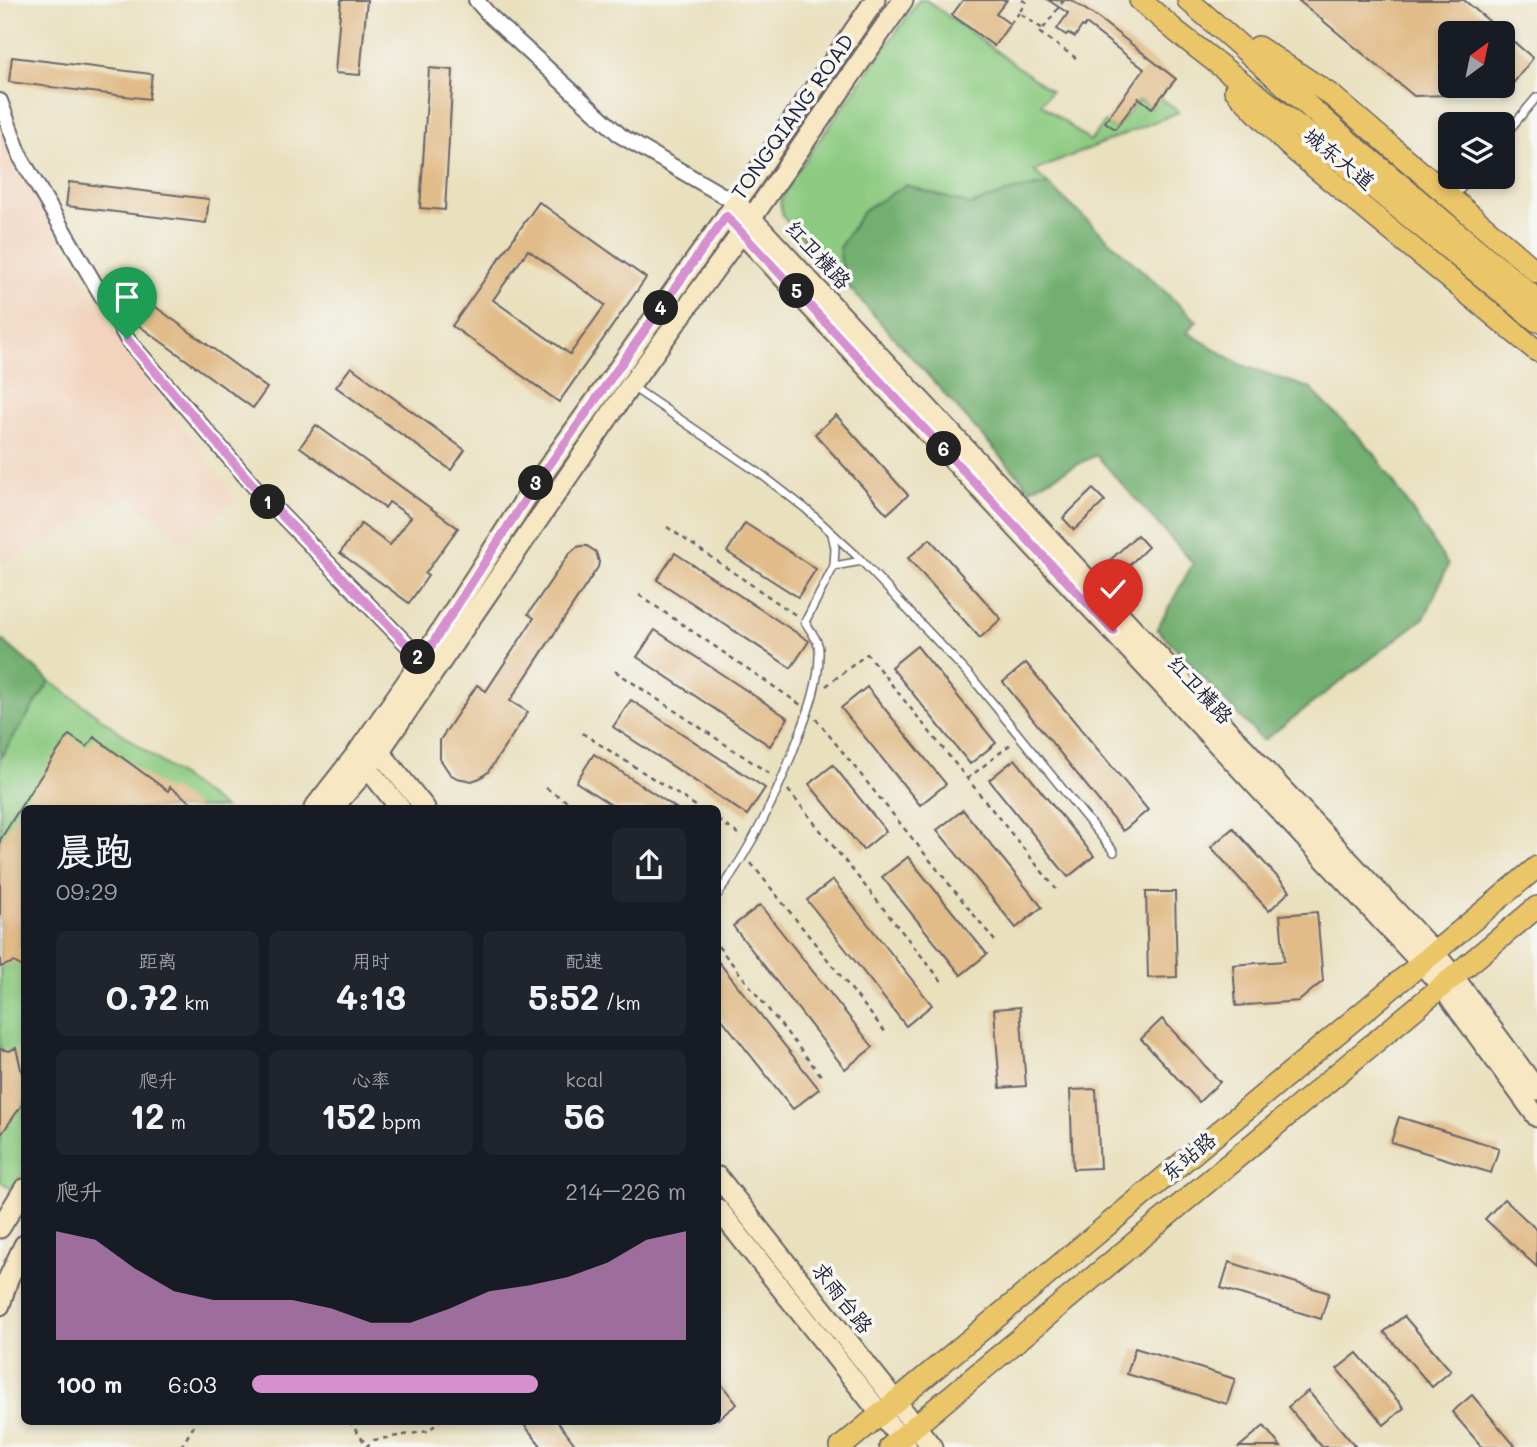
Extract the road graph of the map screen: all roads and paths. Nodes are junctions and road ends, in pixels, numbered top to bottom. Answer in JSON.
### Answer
{"nodes":[{"id":1,"x":476,"y":0,"type":"edge"},
{"id":2,"x":875,"y":0,"type":"edge"},
{"id":3,"x":902,"y":0,"type":"edge"},
{"id":4,"x":1022,"y":0,"type":"edge"},
{"id":5,"x":1064,"y":0,"type":"edge"},
{"id":6,"x":1140,"y":0,"type":"edge"},
{"id":7,"x":1190,"y":2,"type":"edge"},
{"id":8,"x":1019,"y":13,"type":"junction"},
{"id":9,"x":1010,"y":24,"type":"dead end"},
{"id":10,"x":1043,"y":29,"type":"junction"},
{"id":11,"x":1177,"y":32,"type":"junction"},
{"id":12,"x":1076,"y":58,"type":"dead end"},
{"id":13,"x":1537,"y":97,"type":"edge"},
{"id":14,"x":0,"y":101,"type":"edge"},
{"id":15,"x":1515,"y":123,"type":"edge"},
{"id":16,"x":1461,"y":189,"type":"edge"},
{"id":17,"x":1452,"y":199,"type":"junction"},
{"id":18,"x":731,"y":210,"type":"junction"},
{"id":19,"x":747,"y":225,"type":"junction"},
{"id":20,"x":1537,"y":272,"type":"edge"},
{"id":21,"x":1537,"y":300,"type":"edge"},
{"id":22,"x":1537,"y":321,"type":"edge"},
{"id":23,"x":1537,"y":351,"type":"edge"},
{"id":24,"x":630,"y":386,"type":"junction"},
{"id":25,"x":667,"y":527,"type":"dead end"},
{"id":26,"x":832,"y":533,"type":"junction"},
{"id":27,"x":862,"y":561,"type":"junction"},
{"id":28,"x":834,"y":566,"type":"junction"},
{"id":29,"x":639,"y":595,"type":"dead end"},
{"id":30,"x":805,"y":622,"type":"junction"},
{"id":31,"x":422,"y":660,"type":"junction"},
{"id":32,"x":615,"y":671,"type":"dead end"},
{"id":33,"x":812,"y":696,"type":"junction"},
{"id":34,"x":809,"y":710,"type":"junction"},
{"id":35,"x":582,"y":733,"type":"dead end"},
{"id":36,"x":1020,"y":737,"type":"junction"},
{"id":37,"x":368,"y":752,"type":"junction"},
{"id":38,"x":967,"y":779,"type":"junction"},
{"id":39,"x":781,"y":781,"type":"junction"},
{"id":40,"x":546,"y":788,"type":"dead end"},
{"id":41,"x":317,"y":805,"type":"edge"},
{"id":42,"x":335,"y":805,"type":"edge"},
{"id":43,"x":398,"y":805,"type":"edge"},
{"id":44,"x":422,"y":805,"type":"edge"},
{"id":45,"x":572,"y":805,"type":"edge"},
{"id":46,"x":694,"y":805,"type":"edge"},
{"id":47,"x":721,"y":822,"type":"edge"},
{"id":48,"x":752,"y":843,"type":"junction"},
{"id":49,"x":1114,"y":852,"type":"dead end"},
{"id":50,"x":744,"y":855,"type":"junction"},
{"id":51,"x":1537,"y":867,"type":"edge"},
{"id":52,"x":1056,"y":889,"type":"dead end"},
{"id":53,"x":721,"y":890,"type":"edge"},
{"id":54,"x":1537,"y":908,"type":"edge"},
{"id":55,"x":995,"y":941,"type":"dead end"},
{"id":56,"x":721,"y":950,"type":"edge"},
{"id":57,"x":1427,"y":958,"type":"junction"},
{"id":58,"x":1448,"y":982,"type":"junction"},
{"id":59,"x":944,"y":984,"type":"dead end"},
{"id":60,"x":886,"y":1033,"type":"dead end"},
{"id":61,"x":823,"y":1079,"type":"dead end"},
{"id":62,"x":1537,"y":1090,"type":"edge"},
{"id":63,"x":1537,"y":1118,"type":"edge"},
{"id":64,"x":721,"y":1181,"type":"edge"},
{"id":65,"x":21,"y":1194,"type":"edge"},
{"id":66,"x":721,"y":1213,"type":"edge"},
{"id":67,"x":0,"y":1228,"type":"edge"},
{"id":68,"x":21,"y":1251,"type":"edge"},
{"id":69,"x":0,"y":1305,"type":"edge"},
{"id":70,"x":888,"y":1408,"type":"junction"},
{"id":71,"x":195,"y":1425,"type":"edge"},
{"id":72,"x":352,"y":1425,"type":"edge"},
{"id":73,"x":435,"y":1425,"type":"edge"},
{"id":74,"x":903,"y":1440,"type":"edge"},
{"id":75,"x":181,"y":1447,"type":"edge"},
{"id":76,"x":367,"y":1447,"type":"edge"},
{"id":77,"x":841,"y":1447,"type":"edge"},
{"id":78,"x":932,"y":1447,"type":"edge"}],
"edges":[{"from":1,"to":18,"type":"street"},
{"from":2,"to":18,"type":"street","name":"TONGQIANG ROAD"},
{"from":3,"to":19,"type":"street","name":"TONGQIANG ROAD"},
{"from":4,"to":8,"type":"path"},
{"from":5,"to":10,"type":"path"},
{"from":6,"to":11,"type":"main road","name":"城东大道"},
{"from":7,"to":17,"type":"main road"},
{"from":7,"to":21,"type":"main road","name":"城东大道"},
{"from":8,"to":9,"type":"path"},
{"from":8,"to":10,"type":"path"},
{"from":10,"to":12,"type":"path"},
{"from":11,"to":22,"type":"main road","name":"城东大道"},
{"from":11,"to":23,"type":"main road"},
{"from":13,"to":15,"type":"lane"},
{"from":14,"to":31,"type":"street"},
{"from":16,"to":17,"type":"lane"},
{"from":17,"to":20,"type":"main road"},
{"from":18,"to":19,"type":"street","name":"红卫横路"},
{"from":18,"to":31,"type":"street","name":"TONGQIANG ROAD"},
{"from":19,"to":24,"type":"street","name":"TONGQIANG ROAD"},
{"from":19,"to":57,"type":"street","name":"红卫横路"},
{"from":24,"to":26,"type":"lane"},
{"from":24,"to":37,"type":"street","name":"TONGQIANG ROAD"},
{"from":25,"to":30,"type":"path"},
{"from":26,"to":27,"type":"lane"},
{"from":26,"to":28,"type":"lane"},
{"from":27,"to":28,"type":"lane"},
{"from":27,"to":36,"type":"lane"},
{"from":28,"to":30,"type":"lane"},
{"from":29,"to":34,"type":"path"},
{"from":30,"to":33,"type":"lane"},
{"from":31,"to":37,"type":"street","name":"TONGQIANG ROAD"},
{"from":32,"to":39,"type":"path"},
{"from":33,"to":34,"type":"lane"},
{"from":33,"to":38,"type":"path"},
{"from":34,"to":39,"type":"lane"},
{"from":34,"to":55,"type":"path"},
{"from":35,"to":46,"type":"path"},
{"from":36,"to":38,"type":"path"},
{"from":36,"to":49,"type":"lane"},
{"from":37,"to":41,"type":"street","name":"TONGQIANG ROAD"},
{"from":37,"to":42,"type":"street","name":"TONGQIANG ROAD"},
{"from":37,"to":43,"type":"street"},
{"from":37,"to":44,"type":"street"},
{"from":38,"to":52,"type":"path"},
{"from":39,"to":48,"type":"lane"},
{"from":39,"to":59,"type":"path"},
{"from":40,"to":45,"type":"path"},
{"from":47,"to":48,"type":"path"},
{"from":48,"to":50,"type":"lane"},
{"from":50,"to":53,"type":"lane"},
{"from":50,"to":60,"type":"path"},
{"from":51,"to":57,"type":"main road","name":"东站路"},
{"from":54,"to":58,"type":"main road","name":"东站路"},
{"from":56,"to":61,"type":"path"},
{"from":57,"to":58,"type":"street","name":"红卫横路"},
{"from":57,"to":70,"type":"main road","name":"东站路"},
{"from":58,"to":62,"type":"street","name":"红卫横路"},
{"from":58,"to":63,"type":"street","name":"红卫横路"},
{"from":58,"to":74,"type":"main road","name":"东站路"},
{"from":64,"to":70,"type":"street","name":"求雨台路"},
{"from":65,"to":67,"type":"street"},
{"from":66,"to":70,"type":"street","name":"求雨台路"},
{"from":68,"to":69,"type":"street"},
{"from":70,"to":74,"type":"street","name":"求雨台路"},
{"from":70,"to":77,"type":"main road","name":"东站路"},
{"from":71,"to":75,"type":"path"},
{"from":72,"to":76,"type":"path"},
{"from":73,"to":76,"type":"path"},
{"from":74,"to":78,"type":"street","name":"求雨台路"}]}
